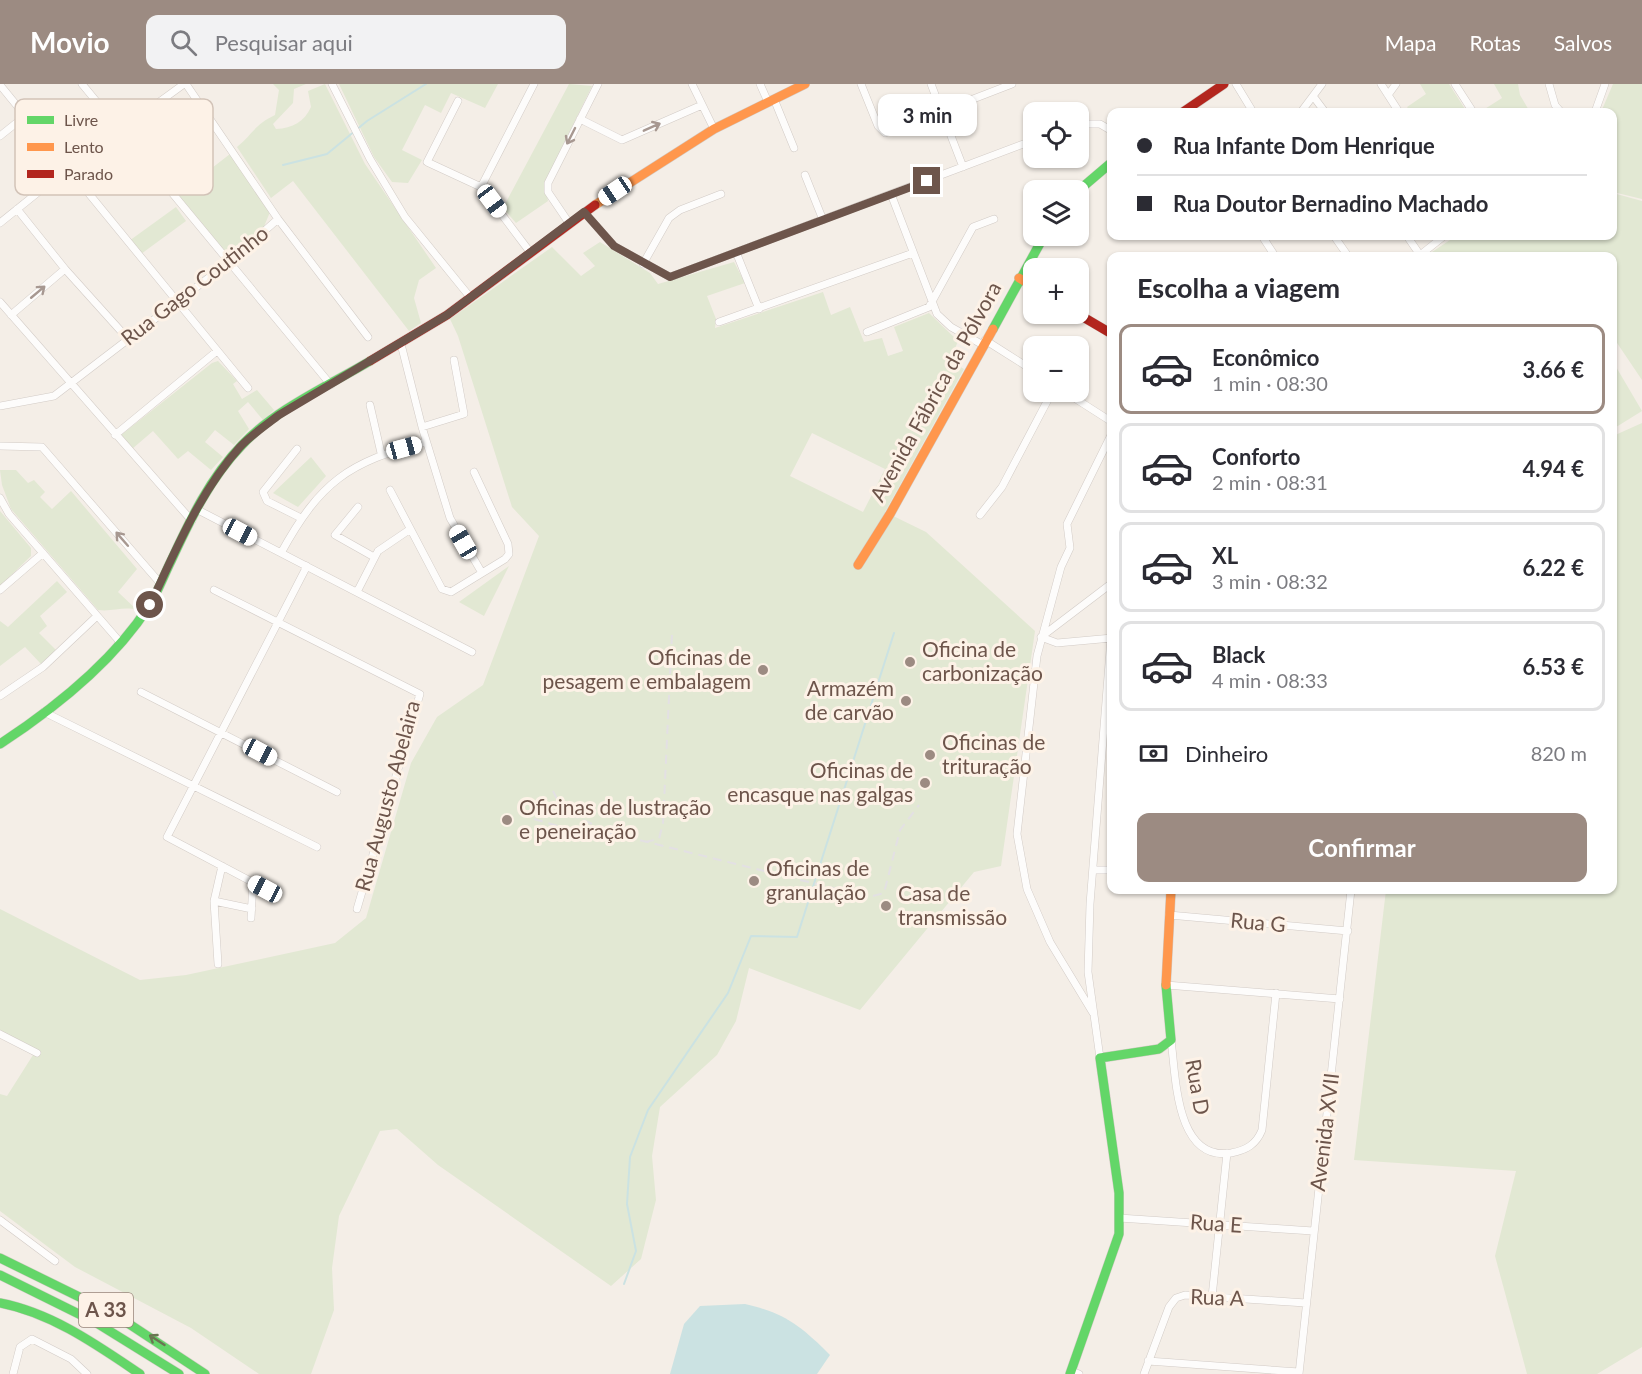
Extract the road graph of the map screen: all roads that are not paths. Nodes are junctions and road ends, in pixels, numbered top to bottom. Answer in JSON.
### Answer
{"nodes":[{"id":1,"x":82,"y":84,"type":"edge"},
{"id":2,"x":185,"y":84,"type":"edge"},
{"id":3,"x":332,"y":84,"type":"edge"},
{"id":4,"x":534,"y":84,"type":"edge"},
{"id":5,"x":598,"y":84,"type":"edge"},
{"id":6,"x":692,"y":84,"type":"edge"},
{"id":7,"x":760,"y":84,"type":"edge"},
{"id":8,"x":805,"y":84,"type":"edge"},
{"id":9,"x":861,"y":84,"type":"edge"},
{"id":10,"x":931,"y":84,"type":"edge"},
{"id":11,"x":1012,"y":84,"type":"edge"},
{"id":12,"x":1224,"y":84,"type":"edge"},
{"id":13,"x":1236,"y":84,"type":"edge"},
{"id":14,"x":1322,"y":84,"type":"edge"},
{"id":15,"x":1381,"y":84,"type":"edge"},
{"id":16,"x":1396,"y":84,"type":"edge"},
{"id":17,"x":1455,"y":84,"type":"edge"},
{"id":18,"x":1549,"y":84,"type":"edge"},
{"id":19,"x":1605,"y":84,"type":"edge"},
{"id":20,"x":0,"y":85,"type":"edge"},
{"id":21,"x":1388,"y":95,"type":"junction"},
{"id":22,"x":1313,"y":96,"type":"junction"},
{"id":23,"x":94,"y":99,"type":"edge"},
{"id":24,"x":165,"y":99,"type":"edge"},
{"id":25,"x":195,"y":99,"type":"edge"},
{"id":26,"x":771,"y":100,"type":"junction"},
{"id":27,"x":458,"y":101,"type":"dead end"},
{"id":28,"x":15,"y":104,"type":"edge"},
{"id":29,"x":702,"y":105,"type":"junction"},
{"id":30,"x":1189,"y":108,"type":"edge"},
{"id":31,"x":1251,"y":108,"type":"edge"},
{"id":32,"x":1304,"y":108,"type":"edge"},
{"id":33,"x":1322,"y":108,"type":"edge"},
{"id":34,"x":1396,"y":108,"type":"edge"},
{"id":35,"x":1470,"y":108,"type":"edge"},
{"id":36,"x":1559,"y":108,"type":"edge"},
{"id":37,"x":1597,"y":108,"type":"edge"},
{"id":38,"x":942,"y":112,"type":"junction"},
{"id":39,"x":580,"y":119,"type":"junction"},
{"id":40,"x":15,"y":124,"type":"edge"},
{"id":41,"x":1089,"y":124,"type":"edge"},
{"id":42,"x":213,"y":125,"type":"edge"},
{"id":43,"x":1107,"y":128,"type":"edge"},
{"id":44,"x":714,"y":129,"type":"junction"},
{"id":45,"x":0,"y":136,"type":"edge"},
{"id":46,"x":1023,"y":144,"type":"edge"},
{"id":47,"x":794,"y":148,"type":"dead end"},
{"id":48,"x":1107,"y":166,"type":"edge"},
{"id":49,"x":963,"y":167,"type":"junction"},
{"id":50,"x":806,"y":175,"type":"dead end"},
{"id":51,"x":1089,"y":182,"type":"edge"},
{"id":52,"x":480,"y":187,"type":"junction"},
{"id":53,"x":721,"y":194,"type":"dead end"},
{"id":54,"x":891,"y":194,"type":"junction"},
{"id":55,"x":35,"y":195,"type":"edge"},
{"id":56,"x":88,"y":195,"type":"edge"},
{"id":57,"x":172,"y":195,"type":"edge"},
{"id":58,"x":17,"y":209,"type":"junction"},
{"id":59,"x":584,"y":212,"type":"junction"},
{"id":60,"x":278,"y":219,"type":"junction"},
{"id":61,"x":994,"y":219,"type":"dead end"},
{"id":62,"x":823,"y":220,"type":"junction"},
{"id":63,"x":0,"y":223,"type":"edge"},
{"id":64,"x":569,"y":223,"type":"junction"},
{"id":65,"x":1439,"y":240,"type":"edge"},
{"id":66,"x":1038,"y":246,"type":"edge"},
{"id":67,"x":530,"y":252,"type":"junction"},
{"id":68,"x":736,"y":252,"type":"junction"},
{"id":69,"x":1424,"y":252,"type":"edge"},
{"id":70,"x":913,"y":253,"type":"junction"},
{"id":71,"x":228,"y":263,"type":"junction"},
{"id":72,"x":644,"y":264,"type":"junction"},
{"id":73,"x":66,"y":269,"type":"junction"},
{"id":74,"x":1019,"y":278,"type":"junction"},
{"id":75,"x":1023,"y":280,"type":"edge"},
{"id":76,"x":470,"y":297,"type":"junction"},
{"id":77,"x":0,"y":302,"type":"edge"},
{"id":78,"x":178,"y":302,"type":"junction"},
{"id":79,"x":932,"y":304,"type":"junction"},
{"id":80,"x":759,"y":309,"type":"junction"},
{"id":81,"x":11,"y":315,"type":"junction"},
{"id":82,"x":1089,"y":320,"type":"edge"},
{"id":83,"x":719,"y":322,"type":"dead end"},
{"id":84,"x":1107,"y":331,"type":"edge"},
{"id":85,"x":867,"y":332,"type":"dead end"},
{"id":86,"x":368,"y":337,"type":"dead end"},
{"id":87,"x":128,"y":339,"type":"junction"},
{"id":88,"x":984,"y":342,"type":"junction"},
{"id":89,"x":401,"y":344,"type":"junction"},
{"id":90,"x":217,"y":351,"type":"junction"},
{"id":91,"x":454,"y":360,"type":"dead end"},
{"id":92,"x":1023,"y":365,"type":"edge"},
{"id":93,"x":69,"y":384,"type":"junction"},
{"id":94,"x":331,"y":385,"type":"junction"},
{"id":95,"x":248,"y":388,"type":"dead end"},
{"id":96,"x":1047,"y":402,"type":"edge"},
{"id":97,"x":1081,"y":402,"type":"edge"},
{"id":98,"x":370,"y":405,"type":"dead end"},
{"id":99,"x":0,"y":406,"type":"edge"},
{"id":100,"x":1107,"y":419,"type":"edge"},
{"id":101,"x":422,"y":427,"type":"junction"},
{"id":102,"x":115,"y":435,"type":"junction"},
{"id":103,"x":426,"y":442,"type":"junction"},
{"id":104,"x":1107,"y":443,"type":"edge"},
{"id":105,"x":0,"y":446,"type":"edge"},
{"id":106,"x":297,"y":449,"type":"dead end"},
{"id":107,"x":381,"y":453,"type":"junction"},
{"id":108,"x":474,"y":472,"type":"dead end"},
{"id":109,"x":390,"y":490,"type":"dead end"},
{"id":110,"x":0,"y":498,"type":"edge"},
{"id":111,"x":358,"y":507,"type":"dead end"},
{"id":112,"x":198,"y":510,"type":"junction"},
{"id":113,"x":980,"y":515,"type":"dead end"},
{"id":114,"x":301,"y":518,"type":"junction"},
{"id":115,"x":192,"y":521,"type":"junction"},
{"id":116,"x":409,"y":530,"type":"junction"},
{"id":117,"x":43,"y":553,"type":"junction"},
{"id":118,"x":281,"y":553,"type":"junction"},
{"id":119,"x":374,"y":557,"type":"junction"},
{"id":120,"x":858,"y":565,"type":"dead end"},
{"id":121,"x":307,"y":566,"type":"junction"},
{"id":122,"x":482,"y":573,"type":"junction"},
{"id":123,"x":160,"y":584,"type":"junction"},
{"id":124,"x":1107,"y":587,"type":"edge"},
{"id":125,"x":0,"y":590,"type":"edge"},
{"id":126,"x":214,"y":590,"type":"dead end"},
{"id":127,"x":357,"y":592,"type":"junction"},
{"id":128,"x":97,"y":616,"type":"junction"},
{"id":129,"x":278,"y":623,"type":"junction"},
{"id":130,"x":1041,"y":637,"type":"junction"},
{"id":131,"x":1107,"y":638,"type":"edge"},
{"id":132,"x":120,"y":642,"type":"junction"},
{"id":133,"x":472,"y":652,"type":"dead end"},
{"id":134,"x":1107,"y":690,"type":"edge"},
{"id":135,"x":141,"y":692,"type":"dead end"},
{"id":136,"x":0,"y":696,"type":"edge"},
{"id":137,"x":44,"y":712,"type":"junction"},
{"id":138,"x":222,"y":732,"type":"junction"},
{"id":139,"x":0,"y":744,"type":"edge"},
{"id":140,"x":194,"y":786,"type":"junction"},
{"id":141,"x":337,"y":792,"type":"dead end"},
{"id":142,"x":317,"y":847,"type":"dead end"},
{"id":143,"x":222,"y":866,"type":"junction"},
{"id":144,"x":1093,"y":870,"type":"junction"},
{"id":145,"x":1107,"y":870,"type":"edge"},
{"id":146,"x":253,"y":882,"type":"junction"},
{"id":147,"x":1171,"y":894,"type":"edge"},
{"id":148,"x":1351,"y":894,"type":"edge"},
{"id":149,"x":277,"y":895,"type":"dead end"},
{"id":150,"x":214,"y":901,"type":"junction"},
{"id":151,"x":252,"y":909,"type":"junction"},
{"id":152,"x":357,"y":909,"type":"dead end"},
{"id":153,"x":1169,"y":915,"type":"junction"},
{"id":154,"x":251,"y":918,"type":"dead end"},
{"id":155,"x":1348,"y":931,"type":"junction"},
{"id":156,"x":218,"y":964,"type":"dead end"},
{"id":157,"x":1166,"y":985,"type":"junction"},
{"id":158,"x":1276,"y":993,"type":"junction"},
{"id":159,"x":1340,"y":999,"type":"junction"},
{"id":160,"x":1093,"y":1013,"type":"junction"},
{"id":161,"x":1,"y":1036,"type":"edge"},
{"id":162,"x":1171,"y":1040,"type":"junction"},
{"id":163,"x":37,"y":1053,"type":"dead end"},
{"id":164,"x":1100,"y":1058,"type":"junction"},
{"id":165,"x":1227,"y":1153,"type":"junction"},
{"id":166,"x":1119,"y":1218,"type":"junction"},
{"id":167,"x":0,"y":1220,"type":"edge"},
{"id":168,"x":1219,"y":1225,"type":"junction"},
{"id":169,"x":1313,"y":1231,"type":"junction"},
{"id":170,"x":0,"y":1258,"type":"edge"},
{"id":171,"x":55,"y":1261,"type":"dead end"},
{"id":172,"x":0,"y":1275,"type":"edge"},
{"id":173,"x":0,"y":1284,"type":"edge"},
{"id":174,"x":1212,"y":1297,"type":"junction"},
{"id":175,"x":0,"y":1303,"type":"edge"},
{"id":176,"x":1306,"y":1303,"type":"junction"},
{"id":177,"x":1149,"y":1361,"type":"junction"},
{"id":178,"x":76,"y":1364,"type":"junction"},
{"id":179,"x":1073,"y":1373,"type":"edge"},
{"id":180,"x":1299,"y":1373,"type":"edge"},
{"id":181,"x":13,"y":1374,"type":"edge"},
{"id":182,"x":74,"y":1374,"type":"edge"},
{"id":183,"x":87,"y":1374,"type":"edge"},
{"id":184,"x":140,"y":1374,"type":"edge"},
{"id":185,"x":168,"y":1374,"type":"edge"},
{"id":186,"x":179,"y":1374,"type":"edge"},
{"id":187,"x":205,"y":1374,"type":"edge"},
{"id":188,"x":1144,"y":1374,"type":"edge"}],
"edges":[{"from":1,"to":23,"type":"street"},
{"from":2,"to":24,"type":"street"},
{"from":2,"to":25,"type":"street","name":"Rua Gago Coutinho"},
{"from":3,"to":76,"type":"street"},
{"from":4,"to":52,"type":"street"},
{"from":5,"to":39,"type":"street"},
{"from":6,"to":29,"type":"street"},
{"from":7,"to":26,"type":"street"},
{"from":8,"to":26,"type":"main road"},
{"from":9,"to":38,"type":"street"},
{"from":10,"to":38,"type":"street"},
{"from":11,"to":38,"type":"street"},
{"from":12,"to":30,"type":"main road"},
{"from":13,"to":31,"type":"street"},
{"from":14,"to":22,"type":"street"},
{"from":15,"to":21,"type":"street"},
{"from":16,"to":21,"type":"street"},
{"from":17,"to":35,"type":"street"},
{"from":18,"to":36,"type":"street"},
{"from":19,"to":37,"type":"street"},
{"from":20,"to":28,"type":"street"},
{"from":21,"to":34,"type":"street"},
{"from":22,"to":32,"type":"street"},
{"from":22,"to":33,"type":"street"},
{"from":26,"to":44,"type":"main road"},
{"from":26,"to":47,"type":"street"},
{"from":27,"to":52,"type":"street"},
{"from":39,"to":29,"type":"street","one_way":true},
{"from":29,"to":44,"type":"street"},
{"from":38,"to":49,"type":"street"},
{"from":39,"to":64,"type":"street","one_way":true},
{"from":40,"to":45,"type":"street"},
{"from":41,"to":43,"type":"street"},
{"from":42,"to":60,"type":"street","name":"Rua Gago Coutinho"},
{"from":44,"to":59,"type":"main road"},
{"from":46,"to":49,"type":"street"},
{"from":48,"to":51,"type":"main road"},
{"from":49,"to":54,"type":"street"},
{"from":50,"to":62,"type":"street"},
{"from":52,"to":67,"type":"street"},
{"from":53,"to":72,"type":"street"},
{"from":54,"to":62,"type":"street"},
{"from":54,"to":70,"type":"street"},
{"from":55,"to":58,"type":"street"},
{"from":56,"to":78,"type":"street"},
{"from":57,"to":71,"type":"street"},
{"from":58,"to":63,"type":"street"},
{"from":58,"to":73,"type":"street"},
{"from":59,"to":64,"type":"main road"},
{"from":59,"to":72,"type":"street"},
{"from":60,"to":71,"type":"street","name":"Rua Gago Coutinho"},
{"from":60,"to":86,"type":"street"},
{"from":61,"to":79,"type":"street"},
{"from":62,"to":68,"type":"street"},
{"from":64,"to":67,"type":"main road"},
{"from":65,"to":69,"type":"street"},
{"from":66,"to":74,"type":"main road","name":"Avenida Fábrica da Pólvora"},
{"from":67,"to":76,"type":"main road"},
{"from":68,"to":72,"type":"street"},
{"from":68,"to":80,"type":"street"},
{"from":70,"to":79,"type":"street"},
{"from":70,"to":80,"type":"street"},
{"from":71,"to":78,"type":"street","name":"Rua Gago Coutinho"},
{"from":71,"to":94,"type":"street"},
{"from":81,"to":73,"type":"street","one_way":true},
{"from":73,"to":87,"type":"street"},
{"from":74,"to":75,"type":"main road"},
{"from":74,"to":88,"type":"main road","name":"Avenida Fábrica da Pólvora"},
{"from":76,"to":89,"type":"main road"},
{"from":77,"to":81,"type":"street"},
{"from":78,"to":87,"type":"street","name":"Rua Gago Coutinho"},
{"from":78,"to":90,"type":"street"},
{"from":79,"to":85,"type":"street"},
{"from":79,"to":88,"type":"street"},
{"from":80,"to":83,"type":"street"},
{"from":81,"to":93,"type":"street"},
{"from":82,"to":84,"type":"main road"},
{"from":87,"to":93,"type":"street","name":"Rua Gago Coutinho"},
{"from":88,"to":92,"type":"street"},
{"from":88,"to":120,"type":"main road","name":"Avenida Fábrica da Pólvora"},
{"from":89,"to":94,"type":"main road"},
{"from":89,"to":101,"type":"street"},
{"from":90,"to":95,"type":"street"},
{"from":90,"to":102,"type":"street"},
{"from":91,"to":101,"type":"street"},
{"from":93,"to":99,"type":"street","name":"Rua Gago Coutinho"},
{"from":93,"to":102,"type":"street"},
{"from":94,"to":112,"type":"main road"},
{"from":96,"to":113,"type":"street"},
{"from":97,"to":100,"type":"street"},
{"from":98,"to":107,"type":"street"},
{"from":101,"to":103,"type":"street"},
{"from":102,"to":115,"type":"street"},
{"from":103,"to":107,"type":"street"},
{"from":103,"to":122,"type":"street"},
{"from":104,"to":130,"type":"street"},
{"from":123,"to":105,"type":"street","one_way":true},
{"from":106,"to":114,"type":"street"},
{"from":107,"to":114,"type":"street"},
{"from":108,"to":122,"type":"street"},
{"from":109,"to":116,"type":"street"},
{"from":110,"to":117,"type":"street"},
{"from":111,"to":119,"type":"street"},
{"from":112,"to":115,"type":"main road"},
{"from":112,"to":118,"type":"street"},
{"from":114,"to":118,"type":"street"},
{"from":115,"to":123,"type":"main road"},
{"from":116,"to":119,"type":"street"},
{"from":116,"to":122,"type":"street"},
{"from":117,"to":125,"type":"street"},
{"from":117,"to":128,"type":"street"},
{"from":118,"to":121,"type":"street"},
{"from":119,"to":127,"type":"street"},
{"from":121,"to":127,"type":"street"},
{"from":121,"to":129,"type":"street"},
{"from":123,"to":132,"type":"main road"},
{"from":124,"to":130,"type":"street"},
{"from":126,"to":129,"type":"street"},
{"from":127,"to":133,"type":"street"},
{"from":128,"to":132,"type":"street"},
{"from":128,"to":136,"type":"street"},
{"from":129,"to":138,"type":"street"},
{"from":129,"to":152,"type":"street","name":"Rua Augusto Abelaira"},
{"from":130,"to":131,"type":"street"},
{"from":130,"to":160,"type":"street"},
{"from":132,"to":137,"type":"main road"},
{"from":134,"to":144,"type":"street"},
{"from":135,"to":138,"type":"street"},
{"from":137,"to":139,"type":"main road"},
{"from":137,"to":140,"type":"street"},
{"from":138,"to":140,"type":"street"},
{"from":138,"to":141,"type":"street"},
{"from":140,"to":142,"type":"street"},
{"from":140,"to":143,"type":"street"},
{"from":143,"to":146,"type":"street"},
{"from":143,"to":150,"type":"street"},
{"from":144,"to":145,"type":"street"},
{"from":144,"to":160,"type":"street"},
{"from":146,"to":149,"type":"street"},
{"from":146,"to":151,"type":"street"},
{"from":147,"to":153,"type":"main road","name":"Rua D"},
{"from":148,"to":155,"type":"street","name":"Avenida XVII"},
{"from":150,"to":151,"type":"street"},
{"from":150,"to":156,"type":"street"},
{"from":151,"to":154,"type":"street"},
{"from":153,"to":155,"type":"street","name":"Rua G"},
{"from":153,"to":157,"type":"main road","name":"Rua D"},
{"from":155,"to":159,"type":"street","name":"Avenida XVII"},
{"from":157,"to":158,"type":"street"},
{"from":157,"to":162,"type":"main road","name":"Rua D"},
{"from":158,"to":159,"type":"street"},
{"from":158,"to":165,"type":"street"},
{"from":159,"to":169,"type":"street","name":"Avenida XVII"},
{"from":160,"to":164,"type":"street"},
{"from":161,"to":163,"type":"street"},
{"from":162,"to":164,"type":"main road"},
{"from":162,"to":165,"type":"street","name":"Rua D"},
{"from":164,"to":166,"type":"main road"},
{"from":165,"to":168,"type":"street"},
{"from":166,"to":168,"type":"street","name":"Rua E"},
{"from":166,"to":179,"type":"main road"},
{"from":167,"to":171,"type":"street"},
{"from":168,"to":169,"type":"street","name":"Rua E"},
{"from":168,"to":174,"type":"street"},
{"from":169,"to":176,"type":"street","name":"Avenida XVII"},
{"from":187,"to":170,"type":"main road","number":"A 33","one_way":true},
{"from":172,"to":186,"type":"main road","number":"A 33"},
{"from":173,"to":185,"type":"main road"},
{"from":174,"to":176,"type":"street","name":"Rua A"},
{"from":174,"to":177,"type":"street","name":"Rua A"},
{"from":175,"to":184,"type":"main road"},
{"from":176,"to":180,"type":"street","name":"Avenida XVII"},
{"from":177,"to":180,"type":"street"},
{"from":177,"to":188,"type":"street","name":"Rua A"},
{"from":178,"to":181,"type":"street"},
{"from":178,"to":182,"type":"street"},
{"from":178,"to":183,"type":"street"}]}
